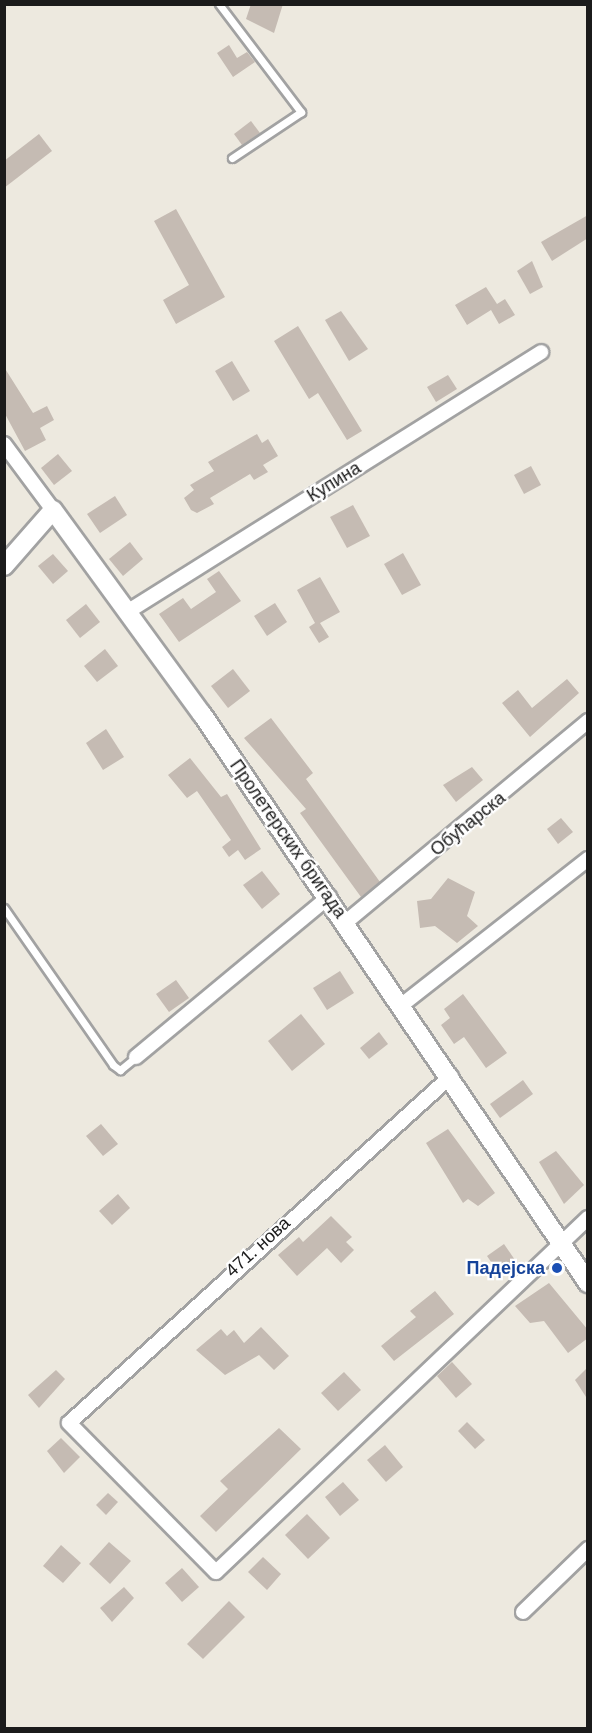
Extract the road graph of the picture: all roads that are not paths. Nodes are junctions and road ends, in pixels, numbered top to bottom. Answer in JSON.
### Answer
{"nodes":[{"id":1,"x":219,"y":4,"type":"edge"},
{"id":2,"x":232,"y":158,"type":"dead end"},
{"id":3,"x":541,"y":352,"type":"dead end"},
{"id":4,"x":4,"y":444,"type":"edge"},
{"id":5,"x":53,"y":510,"type":"junction"},
{"id":6,"x":4,"y":567,"type":"edge"},
{"id":7,"x":128,"y":612,"type":"junction"},
{"id":8,"x":588,"y":721,"type":"edge"},
{"id":9,"x":588,"y":859,"type":"edge"},
{"id":10,"x":329,"y":897,"type":"junction"},
{"id":11,"x":4,"y":908,"type":"edge"},
{"id":12,"x":346,"y":922,"type":"junction"},
{"id":13,"x":403,"y":1004,"type":"junction"},
{"id":14,"x":136,"y":1057,"type":"joint"},
{"id":15,"x":451,"y":1076,"type":"junction"},
{"id":16,"x":588,"y":1218,"type":"edge"},
{"id":17,"x":560,"y":1242,"type":"junction"},
{"id":18,"x":588,"y":1283,"type":"edge"},
{"id":19,"x":588,"y":1549,"type":"edge"},
{"id":20,"x":523,"y":1612,"type":"dead end"}],
"edges":[{"from":1,"to":2,"type":"lane"},
{"from":3,"to":7,"type":"street","name":"Купина"},
{"from":4,"to":5,"type":"street","name":"Пролетерских бригада"},
{"from":5,"to":6,"type":"street"},
{"from":5,"to":7,"type":"street","name":"Пролетерских бригада"},
{"from":7,"to":10,"type":"street","name":"Пролетерских бригада"},
{"from":8,"to":12,"type":"street","name":"Обућарска"},
{"from":9,"to":13,"type":"street"},
{"from":10,"to":12,"type":"street","name":"Пролетерских бригада"},
{"from":10,"to":14,"type":"street"},
{"from":11,"to":14,"type":"lane"},
{"from":12,"to":13,"type":"street","name":"Пролетерских бригада"},
{"from":13,"to":15,"type":"street","name":"Пролетерских бригада"},
{"from":15,"to":17,"type":"street","name":"Пролетерских бригада"},
{"from":15,"to":17,"type":"street","name":"471. нова"},
{"from":16,"to":17,"type":"street"},
{"from":17,"to":18,"type":"street","name":"Пролетерских бригада"},
{"from":19,"to":20,"type":"street"}]}
